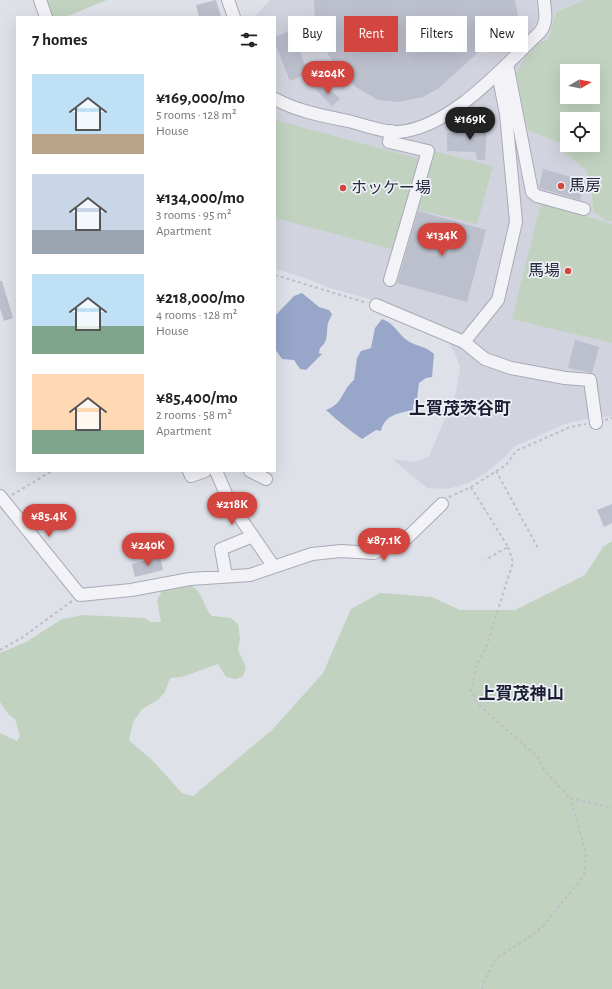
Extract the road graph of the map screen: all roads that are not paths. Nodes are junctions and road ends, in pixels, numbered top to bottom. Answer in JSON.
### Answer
{"nodes":[{"id":1,"x":40,"y":0,"type":"edge"},
{"id":2,"x":228,"y":0,"type":"edge"},
{"id":3,"x":544,"y":0,"type":"edge"},
{"id":4,"x":46,"y":16,"type":"edge"},
{"id":5,"x":234,"y":16,"type":"edge"},
{"id":6,"x":507,"y":64,"type":"junction"},
{"id":7,"x":498,"y":73,"type":"junction"},
{"id":8,"x":276,"y":100,"type":"edge"},
{"id":9,"x":391,"y":131,"type":"junction"},
{"id":10,"x":584,"y":209,"type":"dead end"},
{"id":11,"x":390,"y":280,"type":"dead end"},
{"id":12,"x":376,"y":305,"type":"road end"},
{"id":13,"x":464,"y":342,"type":"junction"},
{"id":14,"x":596,"y":423,"type":"road end"},
{"id":15,"x":189,"y":472,"type":"edge"},
{"id":16,"x":201,"y":472,"type":"edge"},
{"id":17,"x":216,"y":472,"type":"edge"},
{"id":18,"x":2,"y":498,"type":"edge"},
{"id":19,"x":442,"y":504,"type":"road end"},
{"id":20,"x":253,"y":536,"type":"junction"},
{"id":21,"x":274,"y":567,"type":"junction"},
{"id":22,"x":226,"y":576,"type":"junction"}],
"edges":[{"from":1,"to":4,"type":"street"},
{"from":2,"to":5,"type":"street"},
{"from":3,"to":6,"type":"street"},
{"from":6,"to":7,"type":"street"},
{"from":6,"to":10,"type":"street"},
{"from":7,"to":9,"type":"street"},
{"from":7,"to":13,"type":"street"},
{"from":8,"to":9,"type":"street"},
{"from":9,"to":11,"type":"street"},
{"from":12,"to":13,"type":"street"},
{"from":13,"to":14,"type":"street"},
{"from":15,"to":16,"type":"street"},
{"from":17,"to":20,"type":"street"},
{"from":18,"to":22,"type":"street"},
{"from":19,"to":21,"type":"street"},
{"from":20,"to":21,"type":"street"},
{"from":20,"to":22,"type":"street"},
{"from":21,"to":22,"type":"street"}]}
